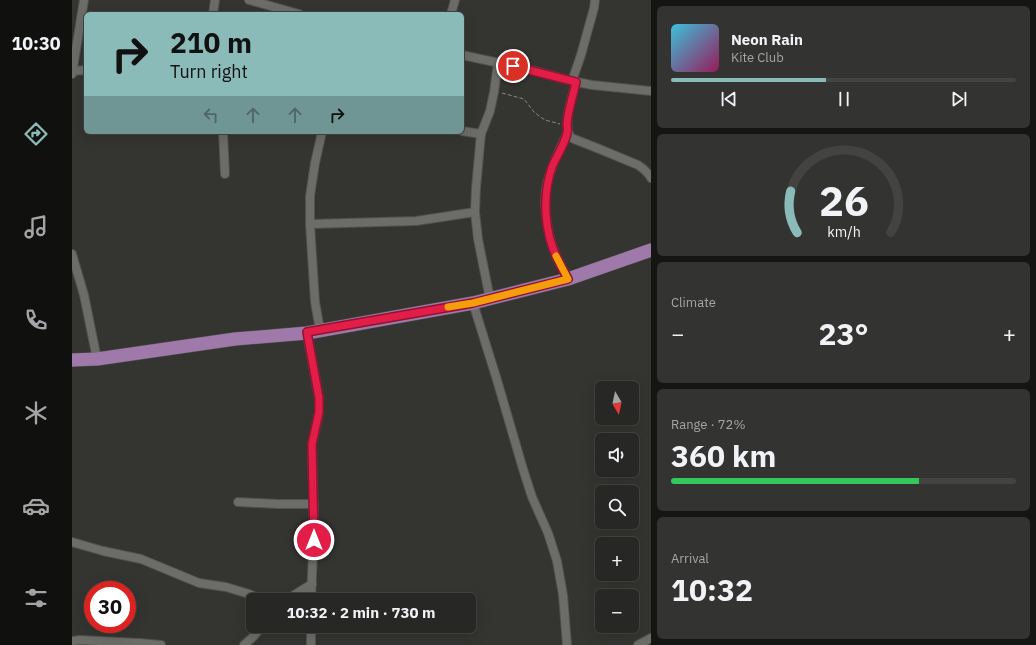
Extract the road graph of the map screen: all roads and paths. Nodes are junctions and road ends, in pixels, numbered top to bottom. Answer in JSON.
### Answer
{"nodes":[{"id":1,"x":84,"y":0,"type":"edge"},
{"id":2,"x":215,"y":0,"type":"edge"},
{"id":3,"x":249,"y":0,"type":"edge"},
{"id":4,"x":455,"y":0,"type":"edge"},
{"id":5,"x":595,"y":0,"type":"edge"},
{"id":6,"x":213,"y":12,"type":"edge"},
{"id":7,"x":292,"y":12,"type":"edge"},
{"id":8,"x":452,"y":12,"type":"edge"},
{"id":9,"x":464,"y":55,"type":"edge"},
{"id":10,"x":498,"y":62,"type":"junction"},
{"id":11,"x":84,"y":70,"type":"edge"},
{"id":12,"x":72,"y":72,"type":"edge"},
{"id":13,"x":574,"y":82,"type":"junction"},
{"id":14,"x":651,"y":90,"type":"edge"},
{"id":15,"x":494,"y":92,"type":"junction"},
{"id":16,"x":567,"y":129,"type":"junction"},
{"id":17,"x":464,"y":131,"type":"edge"},
{"id":18,"x":224,"y":134,"type":"edge"},
{"id":19,"x":322,"y":134,"type":"edge"},
{"id":20,"x":481,"y":134,"type":"junction"},
{"id":21,"x":225,"y":174,"type":"dead end"},
{"id":22,"x":651,"y":178,"type":"edge"},
{"id":23,"x":475,"y":212,"type":"junction"},
{"id":24,"x":310,"y":224,"type":"junction"},
{"id":25,"x":651,"y":250,"type":"edge"},
{"id":26,"x":72,"y":254,"type":"edge"},
{"id":27,"x":568,"y":279,"type":"junction"},
{"id":28,"x":490,"y":299,"type":"junction"},
{"id":29,"x":473,"y":303,"type":"junction"},
{"id":30,"x":313,"y":331,"type":"junction"},
{"id":31,"x":97,"y":359,"type":"junction"},
{"id":32,"x":72,"y":360,"type":"edge"},
{"id":33,"x":238,"y":502,"type":"dead end"},
{"id":34,"x":314,"y":504,"type":"junction"},
{"id":35,"x":72,"y":542,"type":"edge"},
{"id":36,"x":312,"y":584,"type":"junction"},
{"id":37,"x":246,"y":593,"type":"edge"},
{"id":38,"x":297,"y":593,"type":"edge"},
{"id":39,"x":311,"y":593,"type":"edge"},
{"id":40,"x":256,"y":633,"type":"edge"},
{"id":41,"x":311,"y":633,"type":"edge"},
{"id":42,"x":651,"y":638,"type":"edge"},
{"id":43,"x":72,"y":641,"type":"edge"},
{"id":44,"x":161,"y":645,"type":"edge"},
{"id":45,"x":244,"y":645,"type":"edge"},
{"id":46,"x":311,"y":645,"type":"edge"},
{"id":47,"x":567,"y":645,"type":"edge"},
{"id":48,"x":638,"y":645,"type":"edge"}],
"edges":[{"from":1,"to":12,"type":"street"},
{"from":2,"to":6,"type":"street"},
{"from":3,"to":7,"type":"street"},
{"from":4,"to":8,"type":"street"},
{"from":5,"to":13,"type":"street"},
{"from":9,"to":10,"type":"street"},
{"from":10,"to":13,"type":"street"},
{"from":10,"to":15,"type":"street"},
{"from":11,"to":12,"type":"street"},
{"from":13,"to":14,"type":"street"},
{"from":13,"to":16,"type":"street"},
{"from":15,"to":16,"type":"path"},
{"from":15,"to":20,"type":"street"},
{"from":16,"to":22,"type":"street"},
{"from":16,"to":27,"type":"street"},
{"from":17,"to":20,"type":"street"},
{"from":18,"to":21,"type":"street"},
{"from":19,"to":24,"type":"street"},
{"from":20,"to":23,"type":"street"},
{"from":23,"to":24,"type":"street"},
{"from":23,"to":28,"type":"street"},
{"from":24,"to":30,"type":"street"},
{"from":25,"to":27,"type":"highway"},
{"from":26,"to":31,"type":"street"},
{"from":27,"to":28,"type":"highway"},
{"from":28,"to":29,"type":"highway"},
{"from":29,"to":30,"type":"highway"},
{"from":29,"to":47,"type":"street"},
{"from":30,"to":31,"type":"highway"},
{"from":30,"to":34,"type":"street"},
{"from":31,"to":32,"type":"highway"},
{"from":33,"to":34,"type":"street"},
{"from":34,"to":36,"type":"street"},
{"from":35,"to":37,"type":"street"},
{"from":36,"to":38,"type":"street"},
{"from":36,"to":39,"type":"street"},
{"from":40,"to":45,"type":"street"},
{"from":41,"to":46,"type":"street"},
{"from":42,"to":48,"type":"street"},
{"from":43,"to":44,"type":"street"}]}
